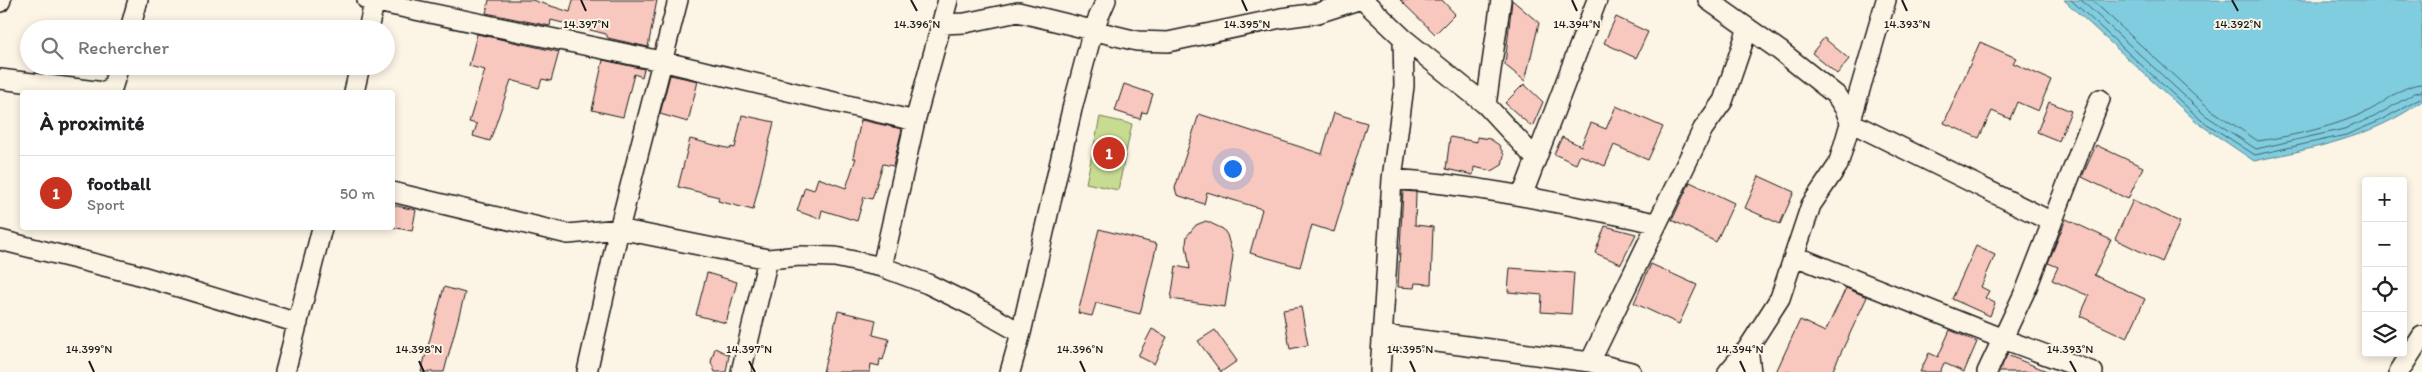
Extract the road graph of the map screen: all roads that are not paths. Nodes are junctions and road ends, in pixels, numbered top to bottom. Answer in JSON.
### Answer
{"nodes":[{"id":1,"x":138,"y":0,"type":"edge"},
{"id":2,"x":678,"y":0,"type":"edge"},
{"id":3,"x":948,"y":0,"type":"edge"},
{"id":4,"x":1106,"y":0,"type":"edge"},
{"id":5,"x":1358,"y":0,"type":"edge"},
{"id":6,"x":1362,"y":0,"type":"edge"},
{"id":7,"x":1501,"y":0,"type":"edge"},
{"id":8,"x":1597,"y":0,"type":"edge"},
{"id":9,"x":1708,"y":0,"type":"edge"},
{"id":10,"x":1886,"y":0,"type":"edge"},
{"id":11,"x":372,"y":1,"type":"edge"},
{"id":12,"x":132,"y":20,"type":"edge"},
{"id":13,"x":369,"y":20,"type":"edge"},
{"id":14,"x":942,"y":24,"type":"junction"},
{"id":15,"x":1748,"y":28,"type":"junction"},
{"id":16,"x":1093,"y":30,"type":"junction"},
{"id":17,"x":1403,"y":38,"type":"junction"},
{"id":18,"x":661,"y":61,"type":"junction"},
{"id":19,"x":116,"y":75,"type":"edge"},
{"id":20,"x":358,"y":75,"type":"edge"},
{"id":21,"x":0,"y":80,"type":"edge"},
{"id":22,"x":87,"y":90,"type":"edge"},
{"id":23,"x":112,"y":90,"type":"edge"},
{"id":24,"x":354,"y":90,"type":"edge"},
{"id":25,"x":2100,"y":99,"type":"dead end"},
{"id":26,"x":1486,"y":105,"type":"junction"},
{"id":27,"x":915,"y":121,"type":"junction"},
{"id":28,"x":1850,"y":122,"type":"junction"},
{"id":29,"x":1536,"y":159,"type":"junction"},
{"id":30,"x":1392,"y":180,"type":"junction"},
{"id":31,"x":395,"y":193,"type":"edge"},
{"id":32,"x":1522,"y":196,"type":"junction"},
{"id":33,"x":2052,"y":222,"type":"junction"},
{"id":34,"x":1656,"y":224,"type":"junction"},
{"id":35,"x":619,"y":229,"type":"junction"},
{"id":36,"x":321,"y":230,"type":"edge"},
{"id":37,"x":0,"y":240,"type":"edge"},
{"id":38,"x":1795,"y":256,"type":"junction"},
{"id":39,"x":768,"y":259,"type":"junction"},
{"id":40,"x":882,"y":267,"type":"junction"},
{"id":41,"x":298,"y":323,"type":"junction"},
{"id":42,"x":1021,"y":333,"type":"junction"},
{"id":43,"x":1383,"y":335,"type":"junction"},
{"id":44,"x":2422,"y":337,"type":"edge"},
{"id":45,"x":2003,"y":339,"type":"junction"},
{"id":46,"x":2422,"y":341,"type":"edge"},
{"id":47,"x":1748,"y":348,"type":"junction"},
{"id":48,"x":1590,"y":362,"type":"junction"},
{"id":49,"x":285,"y":372,"type":"edge"},
{"id":50,"x":587,"y":372,"type":"edge"},
{"id":51,"x":741,"y":372,"type":"edge"},
{"id":52,"x":1010,"y":372,"type":"edge"},
{"id":53,"x":1380,"y":372,"type":"edge"},
{"id":54,"x":1631,"y":372,"type":"edge"},
{"id":55,"x":1728,"y":372,"type":"edge"},
{"id":56,"x":1751,"y":372,"type":"edge"},
{"id":57,"x":1987,"y":372,"type":"edge"},
{"id":58,"x":2093,"y":372,"type":"edge"},
{"id":59,"x":2399,"y":372,"type":"edge"}],
"edges":[{"from":1,"to":12,"type":"street"},
{"from":2,"to":18,"type":"street"},
{"from":3,"to":14,"type":"street"},
{"from":4,"to":16,"type":"street"},
{"from":5,"to":16,"type":"street"},
{"from":6,"to":17,"type":"street"},
{"from":7,"to":26,"type":"street"},
{"from":8,"to":29,"type":"street"},
{"from":9,"to":15,"type":"street"},
{"from":10,"to":28,"type":"street"},
{"from":11,"to":13,"type":"street"},
{"from":11,"to":18,"type":"street"},
{"from":14,"to":16,"type":"street"},
{"from":14,"to":27,"type":"street"},
{"from":15,"to":28,"type":"street"},
{"from":15,"to":34,"type":"street"},
{"from":16,"to":42,"type":"street"},
{"from":17,"to":26,"type":"street"},
{"from":17,"to":30,"type":"street"},
{"from":18,"to":27,"type":"street"},
{"from":18,"to":35,"type":"street"},
{"from":19,"to":23,"type":"street"},
{"from":20,"to":24,"type":"street"},
{"from":21,"to":22,"type":"street"},
{"from":25,"to":33,"type":"street"},
{"from":26,"to":29,"type":"street"},
{"from":27,"to":40,"type":"street"},
{"from":28,"to":33,"type":"street"},
{"from":28,"to":38,"type":"street"},
{"from":29,"to":32,"type":"street"},
{"from":30,"to":32,"type":"street"},
{"from":30,"to":43,"type":"street"},
{"from":31,"to":35,"type":"street"},
{"from":32,"to":34,"type":"street"},
{"from":33,"to":45,"type":"street"},
{"from":34,"to":48,"type":"street"},
{"from":35,"to":39,"type":"street"},
{"from":35,"to":50,"type":"street"},
{"from":36,"to":41,"type":"street"},
{"from":37,"to":41,"type":"street"},
{"from":38,"to":45,"type":"street"},
{"from":38,"to":47,"type":"street"},
{"from":39,"to":40,"type":"street"},
{"from":39,"to":51,"type":"street"},
{"from":40,"to":42,"type":"street"},
{"from":41,"to":49,"type":"street"},
{"from":42,"to":52,"type":"street"},
{"from":43,"to":48,"type":"street"},
{"from":43,"to":53,"type":"street"},
{"from":44,"to":46,"type":"street"},
{"from":44,"to":59,"type":"street"},
{"from":45,"to":57,"type":"street"},
{"from":45,"to":58,"type":"street"},
{"from":47,"to":55,"type":"street"},
{"from":47,"to":56,"type":"street"},
{"from":48,"to":54,"type":"street"}]}
